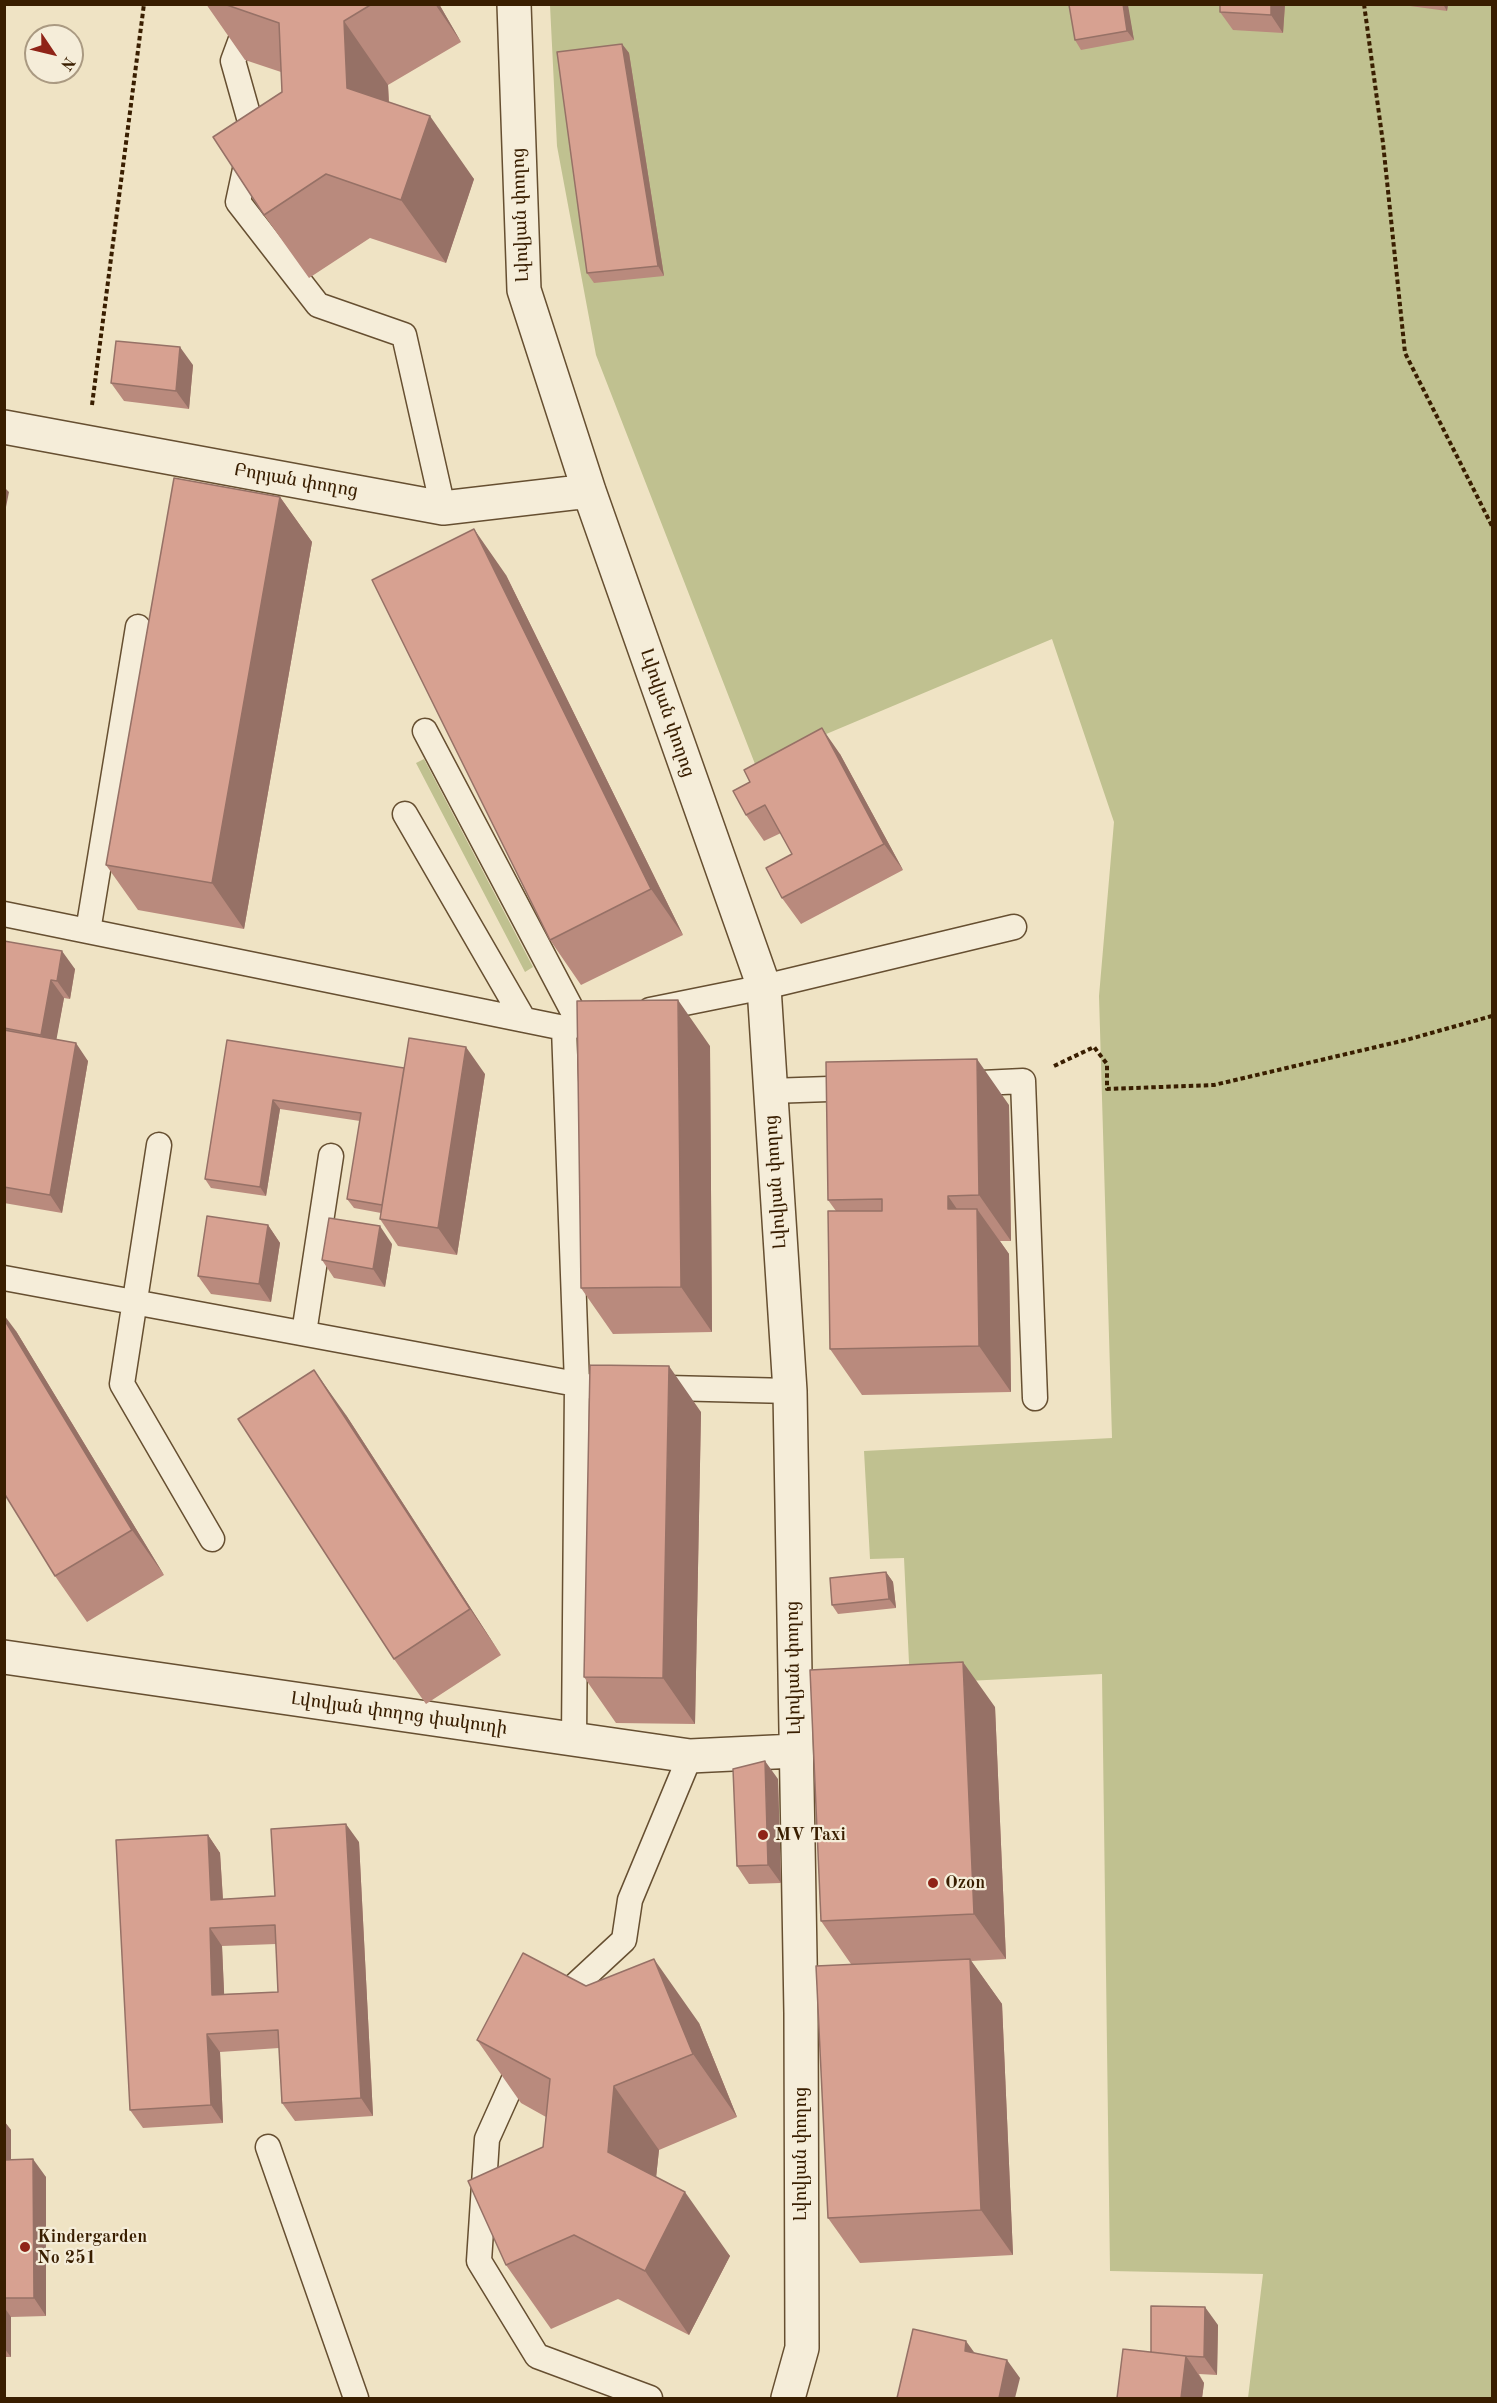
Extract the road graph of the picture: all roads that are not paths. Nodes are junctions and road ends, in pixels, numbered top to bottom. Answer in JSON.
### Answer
{"nodes":[{"id":1,"x":254,"y":4,"type":"edge"},
{"id":2,"x":514,"y":4,"type":"edge"},
{"id":3,"x":4,"y":428,"type":"edge"},
{"id":4,"x":589,"y":491,"type":"junction"},
{"id":5,"x":443,"y":508,"type":"junction"},
{"id":6,"x":138,"y":627,"type":"dead end"},
{"id":7,"x":425,"y":730,"type":"edge"},
{"id":8,"x":405,"y":814,"type":"dead end"},
{"id":9,"x":4,"y":914,"type":"edge"},
{"id":10,"x":1014,"y":927,"type":"dead end"},
{"id":11,"x":88,"y":931,"type":"junction"},
{"id":12,"x":764,"y":987,"type":"junction"},
{"id":13,"x":524,"y":1020,"type":"junction"},
{"id":14,"x":572,"y":1026,"type":"junction"},
{"id":15,"x":942,"y":1084,"type":"edge"},
{"id":16,"x":885,"y":1087,"type":"edge"},
{"id":17,"x":770,"y":1091,"type":"junction"},
{"id":18,"x":159,"y":1145,"type":"dead end"},
{"id":19,"x":331,"y":1156,"type":"dead end"},
{"id":20,"x":4,"y":1278,"type":"edge"},
{"id":21,"x":134,"y":1302,"type":"junction"},
{"id":22,"x":304,"y":1333,"type":"junction"},
{"id":23,"x":577,"y":1384,"type":"junction"},
{"id":24,"x":790,"y":1391,"type":"junction"},
{"id":25,"x":1035,"y":1398,"type":"dead end"},
{"id":26,"x":212,"y":1539,"type":"dead end"},
{"id":27,"x":4,"y":1657,"type":"edge"},
{"id":28,"x":574,"y":1739,"type":"junction"},
{"id":29,"x":795,"y":1751,"type":"junction"},
{"id":30,"x":690,"y":1756,"type":"junction"},
{"id":31,"x":267,"y":2147,"type":"dead end"},
{"id":32,"x":356,"y":2398,"type":"edge"},
{"id":33,"x":650,"y":2398,"type":"edge"},
{"id":34,"x":788,"y":2398,"type":"edge"}],
"edges":[{"from":1,"to":5,"type":"lane"},
{"from":2,"to":4,"type":"street","name":"Լվովյան փողոց"},
{"from":3,"to":5,"type":"street","name":"Բորյան փողոց"},
{"from":4,"to":5,"type":"street","name":"Բորյան փողոց"},
{"from":4,"to":12,"type":"street","name":"Լվովյան փողոց"},
{"from":6,"to":11,"type":"lane"},
{"from":7,"to":14,"type":"lane"},
{"from":8,"to":13,"type":"lane"},
{"from":9,"to":11,"type":"lane"},
{"from":10,"to":12,"type":"lane"},
{"from":11,"to":13,"type":"lane"},
{"from":12,"to":14,"type":"lane"},
{"from":12,"to":17,"type":"street","name":"Լվովյան փողոց"},
{"from":13,"to":14,"type":"lane"},
{"from":14,"to":23,"type":"lane"},
{"from":15,"to":25,"type":"lane"},
{"from":16,"to":17,"type":"lane"},
{"from":17,"to":24,"type":"street","name":"Լվովյան փողոց"},
{"from":18,"to":21,"type":"lane"},
{"from":19,"to":22,"type":"lane"},
{"from":20,"to":21,"type":"lane"},
{"from":21,"to":22,"type":"lane"},
{"from":21,"to":26,"type":"lane"},
{"from":22,"to":23,"type":"lane"},
{"from":23,"to":24,"type":"lane"},
{"from":23,"to":28,"type":"lane"},
{"from":24,"to":29,"type":"street","name":"Լվովյան փողոց"},
{"from":27,"to":28,"type":"street","name":"Լվովյան փողոց փակուղի"},
{"from":28,"to":30,"type":"street","name":"Լվովյան փողոց փակուղի"},
{"from":29,"to":30,"type":"street","name":"Լվովյան փողոց փակուղի"},
{"from":29,"to":34,"type":"street","name":"Լվովյան փողոց"},
{"from":30,"to":33,"type":"lane"},
{"from":31,"to":32,"type":"lane"}]}
